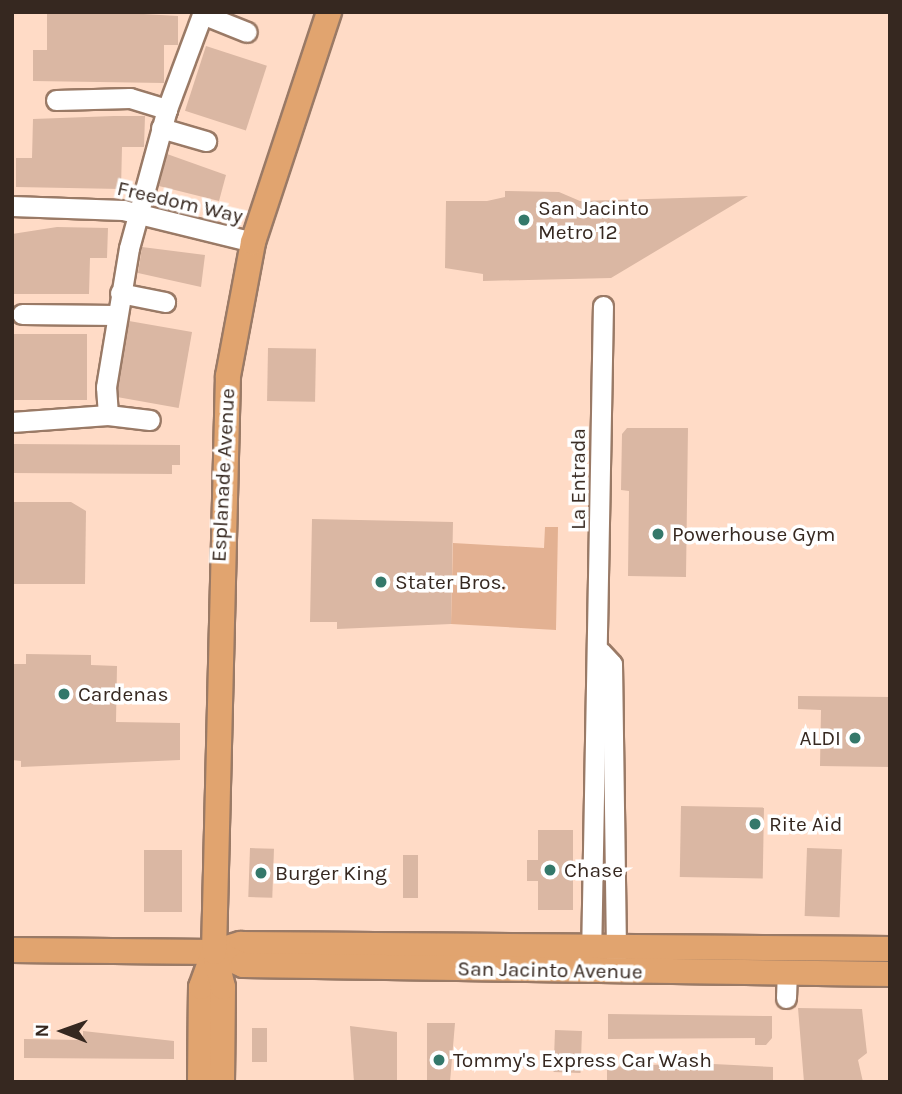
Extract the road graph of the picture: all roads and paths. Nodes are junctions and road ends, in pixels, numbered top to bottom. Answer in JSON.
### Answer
{"nodes":[{"id":1,"x":329,"y":12,"type":"edge"},
{"id":2,"x":203,"y":13,"type":"edge"},
{"id":3,"x":247,"y":32,"type":"dead end"},
{"id":4,"x":56,"y":100,"type":"dead end"},
{"id":5,"x":164,"y":118,"type":"junction"},
{"id":6,"x":206,"y":141,"type":"dead end"},
{"id":7,"x":12,"y":206,"type":"edge"},
{"id":8,"x":137,"y":213,"type":"junction"},
{"id":9,"x":253,"y":242,"type":"junction"},
{"id":10,"x":120,"y":293,"type":"junction"},
{"id":11,"x":165,"y":302,"type":"dead end"},
{"id":12,"x":603,"y":306,"type":"dead end"},
{"id":13,"x":22,"y":314,"type":"dead end"},
{"id":14,"x":116,"y":315,"type":"junction"},
{"id":15,"x":108,"y":415,"type":"junction"},
{"id":16,"x":150,"y":420,"type":"dead end"},
{"id":17,"x":12,"y":422,"type":"edge"},
{"id":18,"x":890,"y":949,"type":"edge"},
{"id":19,"x":12,"y":950,"type":"edge"},
{"id":20,"x":214,"y":952,"type":"junction"},
{"id":21,"x":603,"y":958,"type":"junction"},
{"id":22,"x":787,"y":974,"type":"junction"},
{"id":23,"x":890,"y":974,"type":"edge"},
{"id":24,"x":786,"y":998,"type":"dead end"},
{"id":25,"x":200,"y":1082,"type":"edge"},
{"id":26,"x":222,"y":1082,"type":"edge"}],
"edges":[{"from":1,"to":9,"type":"main road","name":"Esplanade Avenue"},
{"from":2,"to":3,"type":"street"},
{"from":2,"to":5,"type":"street"},
{"from":4,"to":5,"type":"street"},
{"from":5,"to":6,"type":"street"},
{"from":5,"to":8,"type":"street"},
{"from":7,"to":8,"type":"street","name":"Freedom Way"},
{"from":8,"to":9,"type":"street","name":"Freedom Way"},
{"from":8,"to":10,"type":"street"},
{"from":9,"to":20,"type":"main road","name":"Esplanade Avenue"},
{"from":10,"to":11,"type":"street"},
{"from":10,"to":14,"type":"street"},
{"from":12,"to":21,"type":"street","name":"La Entrada"},
{"from":13,"to":14,"type":"street"},
{"from":14,"to":15,"type":"street"},
{"from":15,"to":16,"type":"street"},
{"from":15,"to":17,"type":"street"},
{"from":18,"to":21,"type":"main road","name":"San Jacinto Avenue"},
{"from":19,"to":20,"type":"main road","name":"San Jacinto Avenue"},
{"from":20,"to":21,"type":"main road","name":"San Jacinto Avenue"},
{"from":20,"to":25,"type":"main road","name":"Esplanade Avenue"},
{"from":20,"to":26,"type":"main road","name":"Esplanade Avenue"},
{"from":21,"to":22,"type":"main road","name":"San Jacinto Avenue"},
{"from":22,"to":23,"type":"main road","name":"San Jacinto Avenue"},
{"from":22,"to":24,"type":"street"}]}
